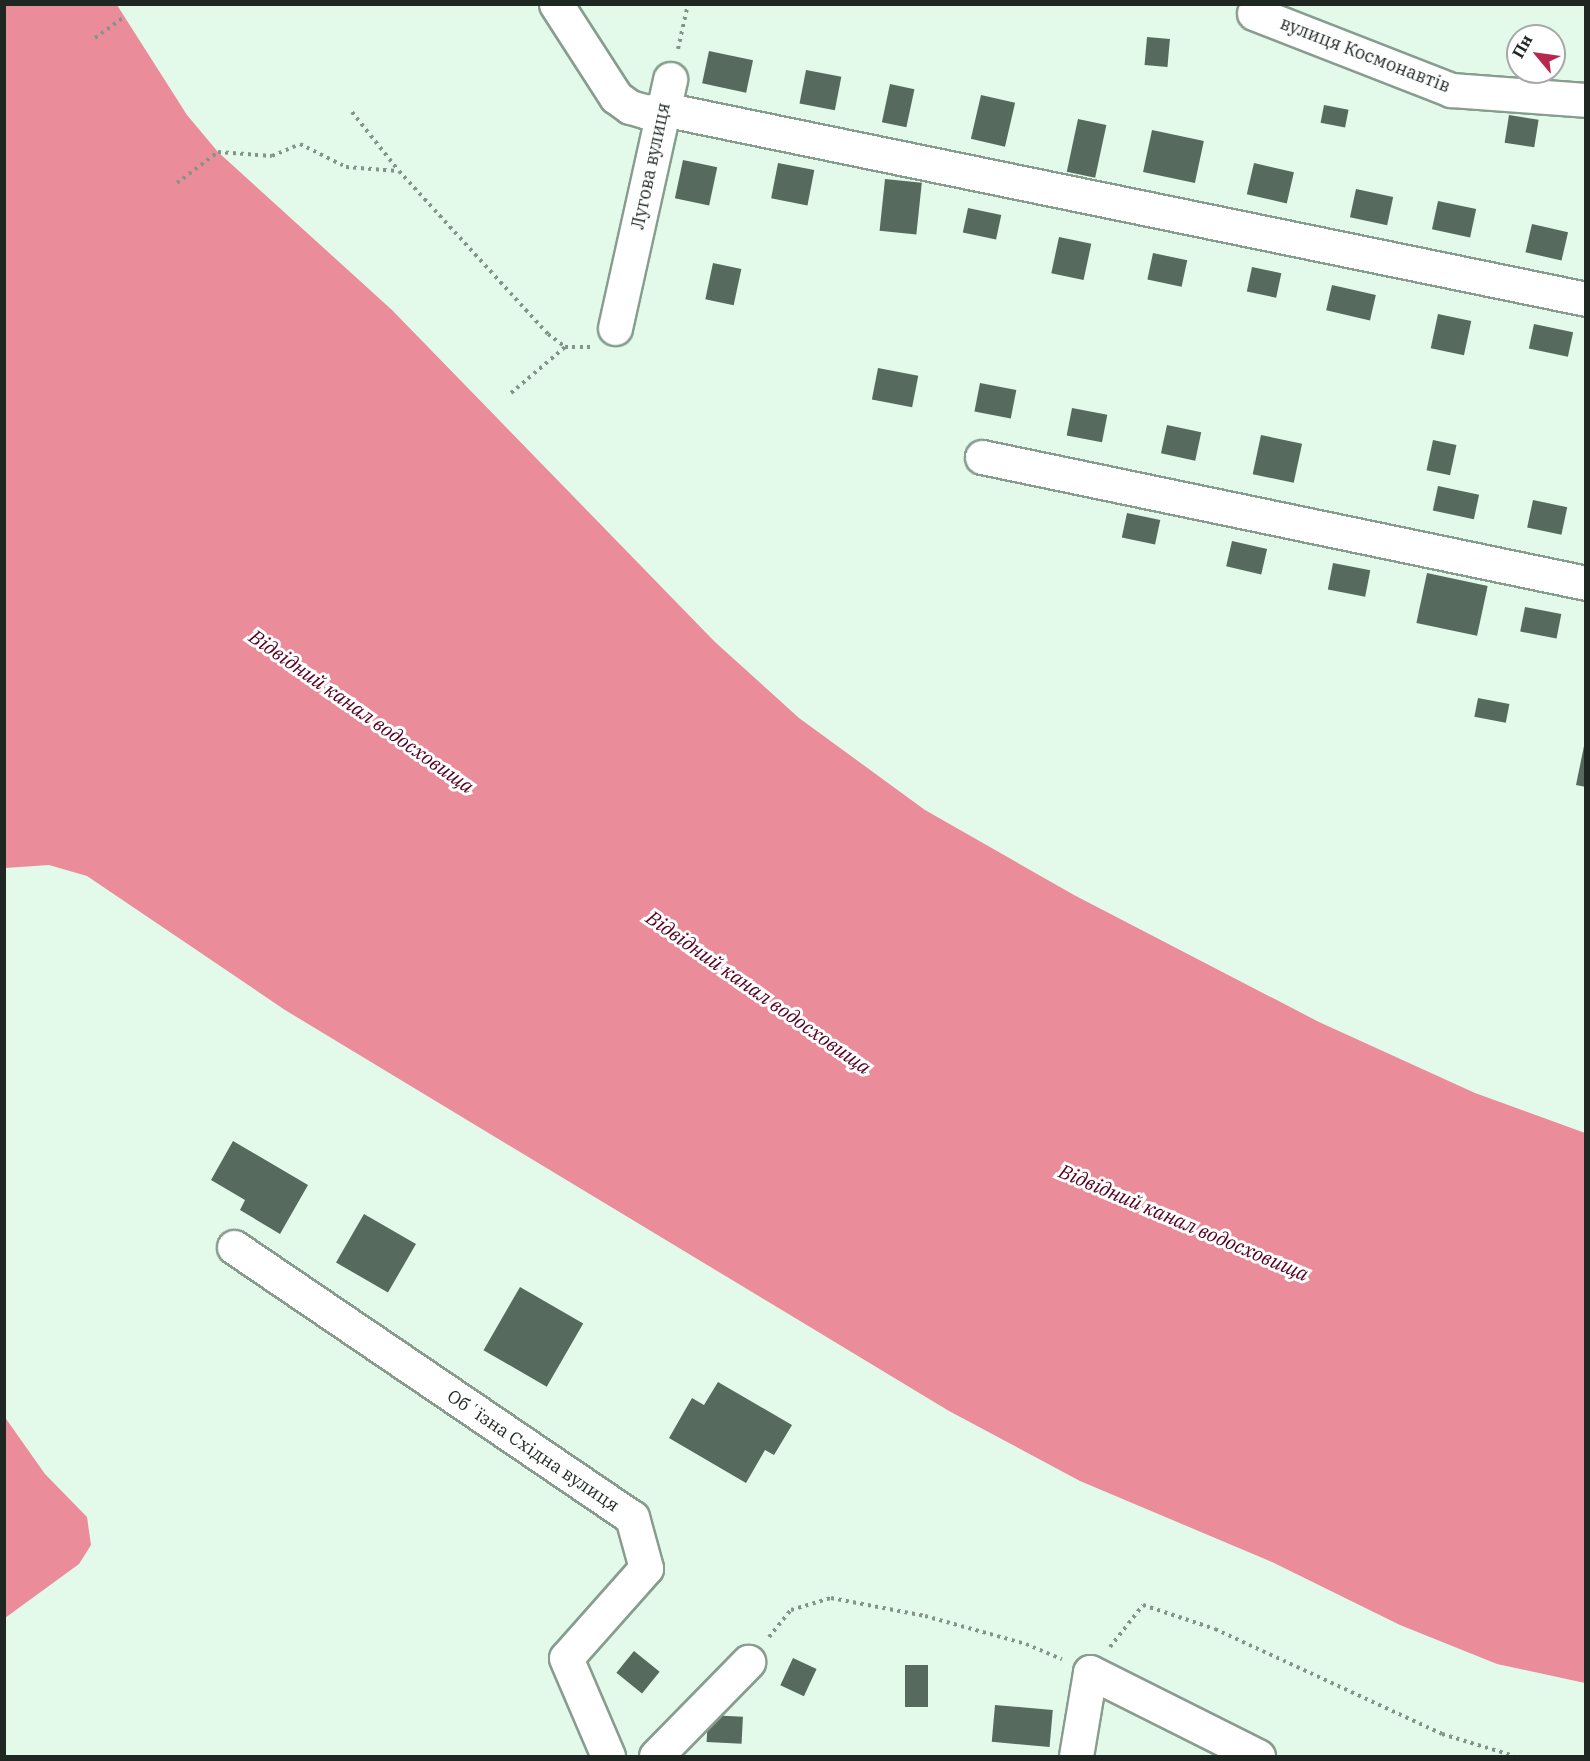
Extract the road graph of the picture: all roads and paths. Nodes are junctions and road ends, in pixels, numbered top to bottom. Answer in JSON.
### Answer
{"nodes":[{"id":1,"x":555,"y":4,"type":"edge"},
{"id":2,"x":688,"y":4,"type":"edge"},
{"id":3,"x":1254,"y":13,"type":"dead end"},
{"id":4,"x":125,"y":16,"type":"dead end"},
{"id":5,"x":95,"y":38,"type":"dead end"},
{"id":6,"x":667,"y":94,"type":"junction"},
{"id":7,"x":1586,"y":100,"type":"edge"},
{"id":8,"x":352,"y":112,"type":"dead end"},
{"id":9,"x":399,"y":171,"type":"junction"},
{"id":10,"x":177,"y":183,"type":"dead end"},
{"id":11,"x":1586,"y":299,"type":"edge"},
{"id":12,"x":615,"y":328,"type":"joint"},
{"id":13,"x":565,"y":347,"type":"junction"},
{"id":14,"x":511,"y":393,"type":"dead end"},
{"id":15,"x":982,"y":457,"type":"dead end"},
{"id":16,"x":1586,"y":584,"type":"edge"},
{"id":17,"x":234,"y":1247,"type":"dead end"},
{"id":18,"x":748,"y":1662,"type":"joint"},
{"id":19,"x":1090,"y":1672,"type":"junction"},
{"id":20,"x":1077,"y":1742,"type":"edge"},
{"id":21,"x":608,"y":1756,"type":"edge"},
{"id":22,"x":656,"y":1756,"type":"edge"},
{"id":23,"x":1258,"y":1756,"type":"edge"},
{"id":24,"x":1514,"y":1756,"type":"edge"}],
"edges":[{"from":1,"to":6,"type":"street"},
{"from":2,"to":6,"type":"path","name":"Лугова вулиця"},
{"from":3,"to":7,"type":"street","name":"вулиця Космонавтів"},
{"from":4,"to":5,"type":"path"},
{"from":6,"to":11,"type":"street"},
{"from":6,"to":12,"type":"street","name":"Лугова вулиця"},
{"from":8,"to":9,"type":"path"},
{"from":9,"to":10,"type":"path"},
{"from":9,"to":13,"type":"path"},
{"from":12,"to":13,"type":"path"},
{"from":13,"to":14,"type":"path"},
{"from":15,"to":16,"type":"street"},
{"from":17,"to":21,"type":"street","name":"Обʼїзна Східна вулиця"},
{"from":18,"to":19,"type":"path"},
{"from":18,"to":22,"type":"street"},
{"from":19,"to":20,"type":"street"},
{"from":19,"to":23,"type":"street"},
{"from":19,"to":24,"type":"path"}]}
